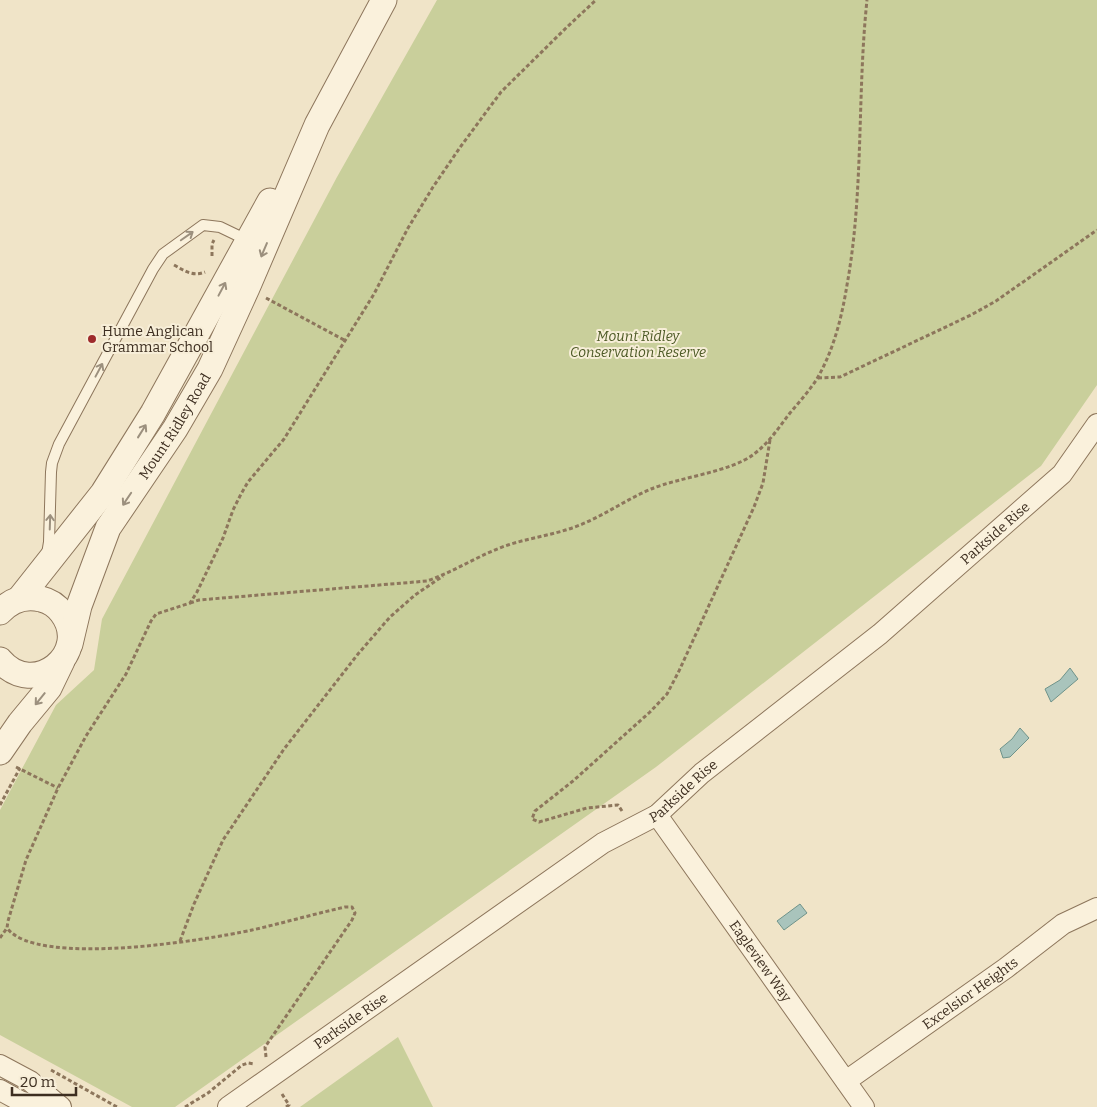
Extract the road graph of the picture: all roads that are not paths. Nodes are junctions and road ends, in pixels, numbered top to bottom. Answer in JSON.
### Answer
{"nodes":[{"id":1,"x":384,"y":0,"type":"edge"},
{"id":2,"x":317,"y":124,"type":"junction"},
{"id":3,"x":247,"y":240,"type":"junction"},
{"id":4,"x":1097,"y":424,"type":"edge"},
{"id":5,"x":43,"y":570,"type":"junction"},
{"id":6,"x":8,"y":603,"type":"edge"},
{"id":7,"x":67,"y":650,"type":"junction"},
{"id":8,"x":0,"y":660,"type":"edge"},
{"id":9,"x":6,"y":759,"type":"edge"},
{"id":10,"x":657,"y":815,"type":"junction"},
{"id":11,"x":1097,"y":908,"type":"edge"},
{"id":12,"x":0,"y":1065,"type":"edge"},
{"id":13,"x":846,"y":1081,"type":"junction"},
{"id":14,"x":0,"y":1090,"type":"edge"},
{"id":15,"x":41,"y":1107,"type":"edge"},
{"id":16,"x":61,"y":1107,"type":"edge"},
{"id":17,"x":228,"y":1107,"type":"edge"},
{"id":18,"x":864,"y":1107,"type":"edge"}],
"edges":[{"from":1,"to":2,"type":"street","name":"Mount Ridley Road"},
{"from":2,"to":3,"type":"street","name":"Mount Ridley Road"},
{"from":2,"to":7,"type":"street","name":"Mount Ridley Road","one_way":true},
{"from":5,"to":3,"type":"street","name":"Mount Ridley Road","one_way":true},
{"from":5,"to":3,"type":"lane","one_way":true},
{"from":4,"to":10,"type":"street","name":"Parkside Rise"},
{"from":5,"to":6,"type":"street","name":"Mount Ridley Road"},
{"from":6,"to":7,"type":"street"},
{"from":7,"to":8,"type":"street"},
{"from":7,"to":9,"type":"street","name":"Mount Ridley Road","one_way":true},
{"from":10,"to":13,"type":"street","name":"Eagleview Way"},
{"from":10,"to":17,"type":"street","name":"Parkside Rise"},
{"from":11,"to":13,"type":"street","name":"Excelsior Heights"},
{"from":12,"to":16,"type":"street"},
{"from":13,"to":18,"type":"street","name":"Eagleview Way"},
{"from":14,"to":15,"type":"street"}]}
